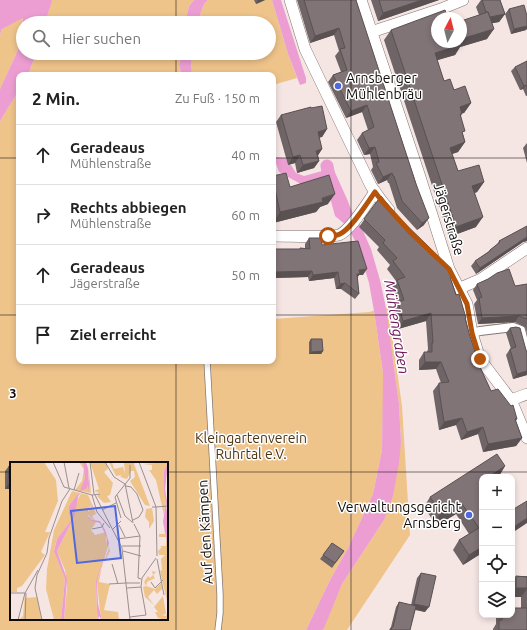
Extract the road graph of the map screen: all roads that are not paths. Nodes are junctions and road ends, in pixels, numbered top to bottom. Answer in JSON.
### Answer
{"nodes":[{"id":1,"x":290,"y":0,"type":"edge"},
{"id":2,"x":361,"y":0,"type":"edge"},
{"id":3,"x":463,"y":0,"type":"edge"},
{"id":4,"x":371,"y":32,"type":"junction"},
{"id":5,"x":375,"y":192,"type":"junction"},
{"id":6,"x":396,"y":217,"type":"edge"},
{"id":7,"x":276,"y":236,"type":"edge"},
{"id":8,"x":527,"y":248,"type":"edge"},
{"id":9,"x":432,"y":254,"type":"edge"},
{"id":10,"x":449,"y":269,"type":"junction"},
{"id":11,"x":458,"y":289,"type":"junction"},
{"id":12,"x":472,"y":333,"type":"junction"},
{"id":13,"x":527,"y":354,"type":"edge"},
{"id":14,"x":207,"y":364,"type":"edge"},
{"id":15,"x":527,"y":394,"type":"edge"},
{"id":16,"x":511,"y":400,"type":"junction"},
{"id":17,"x":527,"y":438,"type":"edge"},
{"id":18,"x":218,"y":630,"type":"edge"}],
"edges":[{"from":1,"to":5,"type":"street"},
{"from":2,"to":4,"type":"street","name":"Jägerstraße"},
{"from":3,"to":4,"type":"street"},
{"from":4,"to":10,"type":"street","name":"Jägerstraße"},
{"from":5,"to":6,"type":"street"},
{"from":5,"to":7,"type":"street"},
{"from":8,"to":11,"type":"street"},
{"from":9,"to":10,"type":"street"},
{"from":10,"to":11,"type":"street","name":"Jägerstraße"},
{"from":11,"to":12,"type":"street","name":"Jägerstraße"},
{"from":12,"to":13,"type":"street"},
{"from":12,"to":16,"type":"street","name":"Jägerstraße"},
{"from":14,"to":18,"type":"lane","name":"Auf den Kämpen"},
{"from":15,"to":16,"type":"street"},
{"from":16,"to":17,"type":"street","name":"Jägerstraße"}]}
